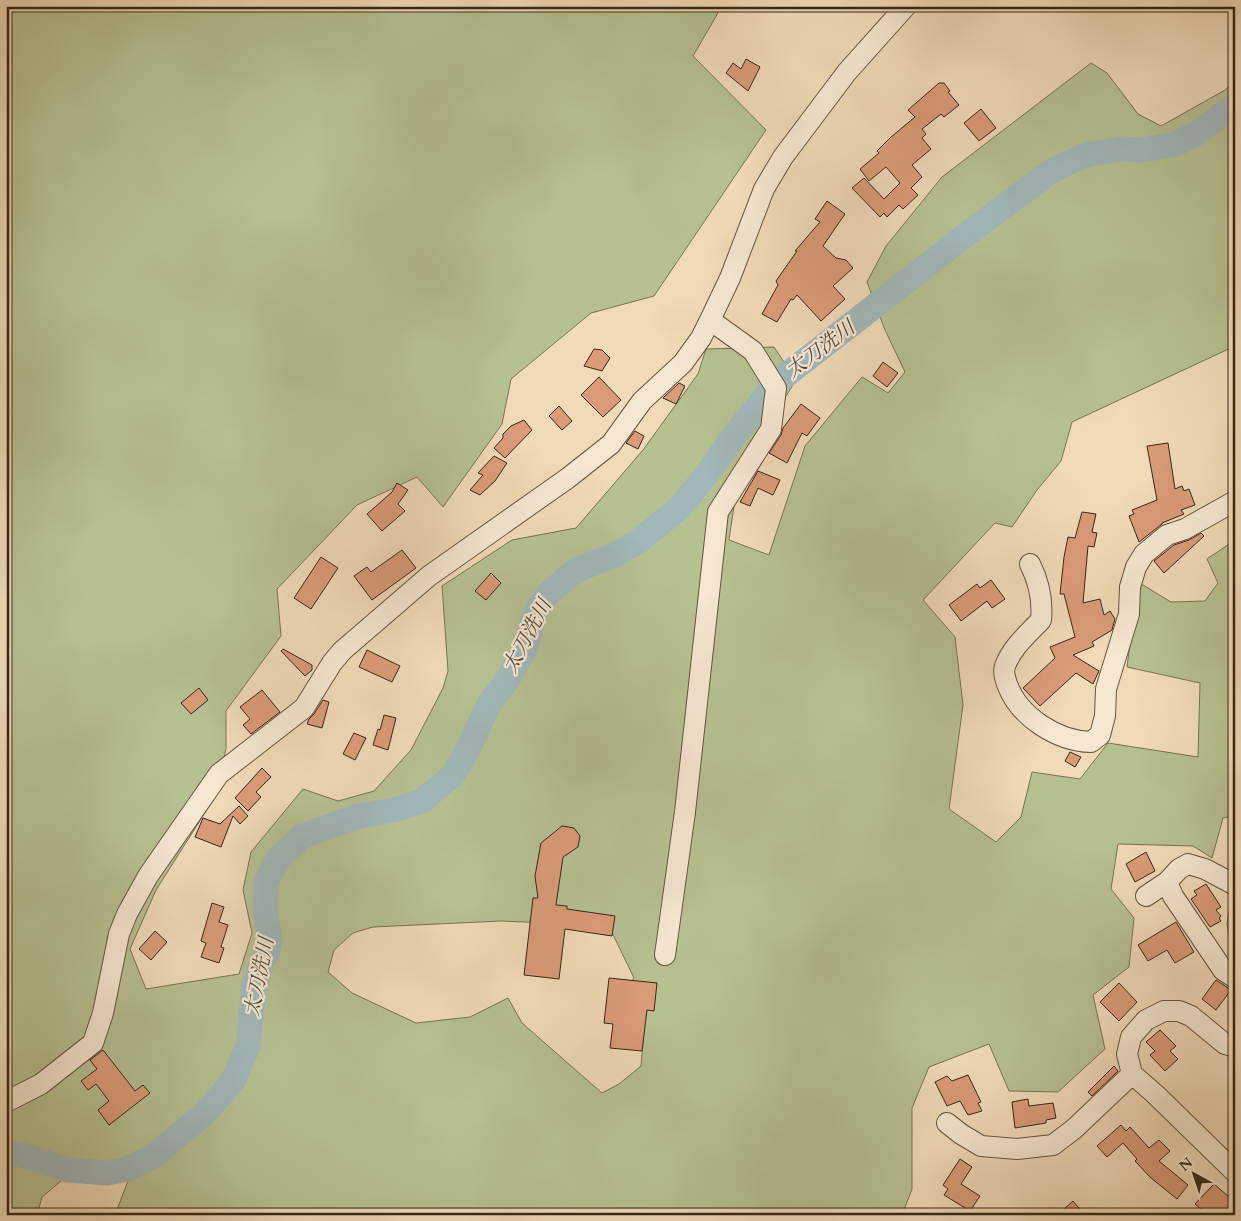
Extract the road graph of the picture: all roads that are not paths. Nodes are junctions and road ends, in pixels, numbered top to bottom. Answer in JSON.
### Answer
{"nodes":[{"id":1,"x":906,"y":6,"type":"edge"},
{"id":2,"x":710,"y":320,"type":"junction"},
{"id":3,"x":1235,"y":501,"type":"edge"},
{"id":4,"x":1030,"y":564,"type":"dead end"},
{"id":5,"x":1167,"y":882,"type":"junction"},
{"id":6,"x":1235,"y":884,"type":"edge"},
{"id":7,"x":1146,"y":896,"type":"dead end"},
{"id":8,"x":664,"y":955,"type":"dead end"},
{"id":9,"x":1235,"y":978,"type":"edge"},
{"id":10,"x":1235,"y":1047,"type":"edge"},
{"id":11,"x":1132,"y":1074,"type":"junction"},
{"id":12,"x":6,"y":1102,"type":"edge"},
{"id":13,"x":947,"y":1122,"type":"dead end"},
{"id":14,"x":1235,"y":1172,"type":"edge"}],
"edges":[{"from":1,"to":2,"type":"street"},
{"from":2,"to":8,"type":"street"},
{"from":2,"to":12,"type":"street"},
{"from":3,"to":4,"type":"street"},
{"from":5,"to":6,"type":"street"},
{"from":5,"to":7,"type":"street"},
{"from":5,"to":9,"type":"street"},
{"from":10,"to":11,"type":"street"},
{"from":11,"to":13,"type":"street"},
{"from":11,"to":14,"type":"street"}]}
